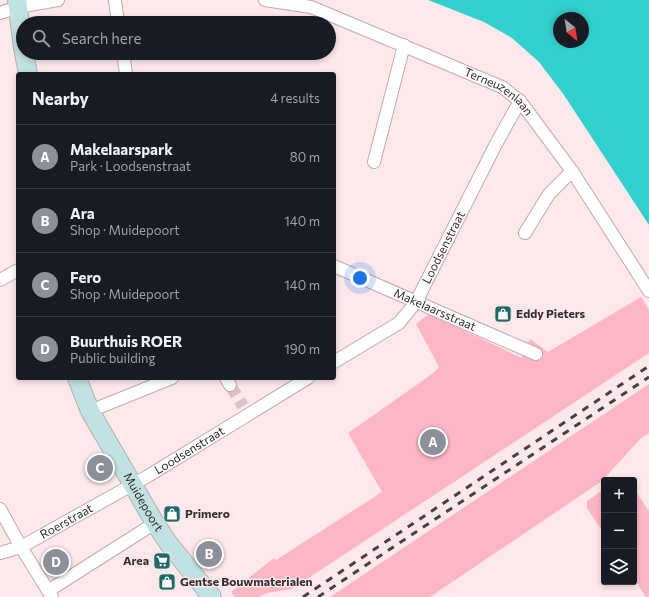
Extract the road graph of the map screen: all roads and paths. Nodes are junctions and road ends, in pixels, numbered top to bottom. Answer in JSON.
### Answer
{"nodes":[{"id":1,"x":58,"y":0,"type":"edge"},
{"id":2,"x":115,"y":0,"type":"edge"},
{"id":3,"x":265,"y":0,"type":"edge"},
{"id":4,"x":17,"y":4,"type":"edge"},
{"id":5,"x":0,"y":13,"type":"edge"},
{"id":6,"x":19,"y":16,"type":"edge"},
{"id":7,"x":117,"y":16,"type":"edge"},
{"id":8,"x":332,"y":16,"type":"edge"},
{"id":9,"x":336,"y":18,"type":"edge"},
{"id":10,"x":404,"y":45,"type":"junction"},
{"id":11,"x":25,"y":60,"type":"edge"},
{"id":12,"x":124,"y":60,"type":"edge"},
{"id":13,"x":28,"y":72,"type":"edge"},
{"id":14,"x":126,"y":72,"type":"edge"},
{"id":15,"x":520,"y":101,"type":"junction"},
{"id":16,"x":374,"y":162,"type":"dead end"},
{"id":17,"x":572,"y":170,"type":"junction"},
{"id":18,"x":524,"y":233,"type":"dead end"},
{"id":19,"x":336,"y":267,"type":"edge"},
{"id":20,"x":16,"y":271,"type":"edge"},
{"id":21,"x":0,"y":280,"type":"edge"},
{"id":22,"x":649,"y":291,"type":"edge"},
{"id":23,"x":416,"y":302,"type":"junction"},
{"id":24,"x":536,"y":354,"type":"dead end"},
{"id":25,"x":336,"y":361,"type":"edge"},
{"id":26,"x":78,"y":380,"type":"edge"},
{"id":27,"x":167,"y":380,"type":"edge"},
{"id":28,"x":304,"y":380,"type":"edge"},
{"id":29,"x":90,"y":411,"type":"junction"},
{"id":30,"x":132,"y":485,"type":"junction"},
{"id":31,"x":0,"y":509,"type":"edge"},
{"id":32,"x":155,"y":524,"type":"junction"},
{"id":33,"x":21,"y":547,"type":"junction"},
{"id":34,"x":0,"y":553,"type":"edge"},
{"id":35,"x":50,"y":594,"type":"edge"},
{"id":36,"x":212,"y":597,"type":"edge"}],
"edges":[{"from":1,"to":4,"type":"street"},
{"from":2,"to":7,"type":"street"},
{"from":3,"to":8,"type":"street","name":"Terneuzenlaan"},
{"from":4,"to":5,"type":"street"},
{"from":4,"to":6,"type":"street"},
{"from":9,"to":10,"type":"street","name":"Terneuzenlaan"},
{"from":10,"to":15,"type":"street","name":"Terneuzenlaan"},
{"from":10,"to":16,"type":"street"},
{"from":11,"to":13,"type":"street"},
{"from":12,"to":14,"type":"street"},
{"from":15,"to":17,"type":"street","name":"Terneuzenlaan"},
{"from":15,"to":23,"type":"street","name":"Loodsenstraat"},
{"from":17,"to":18,"type":"street"},
{"from":17,"to":22,"type":"street","name":"Terneuzenlaan"},
{"from":19,"to":23,"type":"street","name":"Makelaarsstraat"},
{"from":20,"to":21,"type":"street"},
{"from":23,"to":24,"type":"street","name":"Makelaarsstraat"},
{"from":23,"to":25,"type":"street","name":"Loodsenstraat"},
{"from":26,"to":29,"type":"street","name":"Muidepoort"},
{"from":27,"to":29,"type":"street"},
{"from":28,"to":30,"type":"street","name":"Loodsenstraat"},
{"from":29,"to":30,"type":"street","name":"Muidepoort"},
{"from":30,"to":32,"type":"street","name":"Muidepoort"},
{"from":30,"to":33,"type":"street","name":"Roerstraat"},
{"from":31,"to":33,"type":"street"},
{"from":32,"to":35,"type":"street"},
{"from":32,"to":36,"type":"street","name":"Muidepoort"},
{"from":33,"to":34,"type":"street","name":"Roerstraat"},
{"from":33,"to":35,"type":"street"}]}
